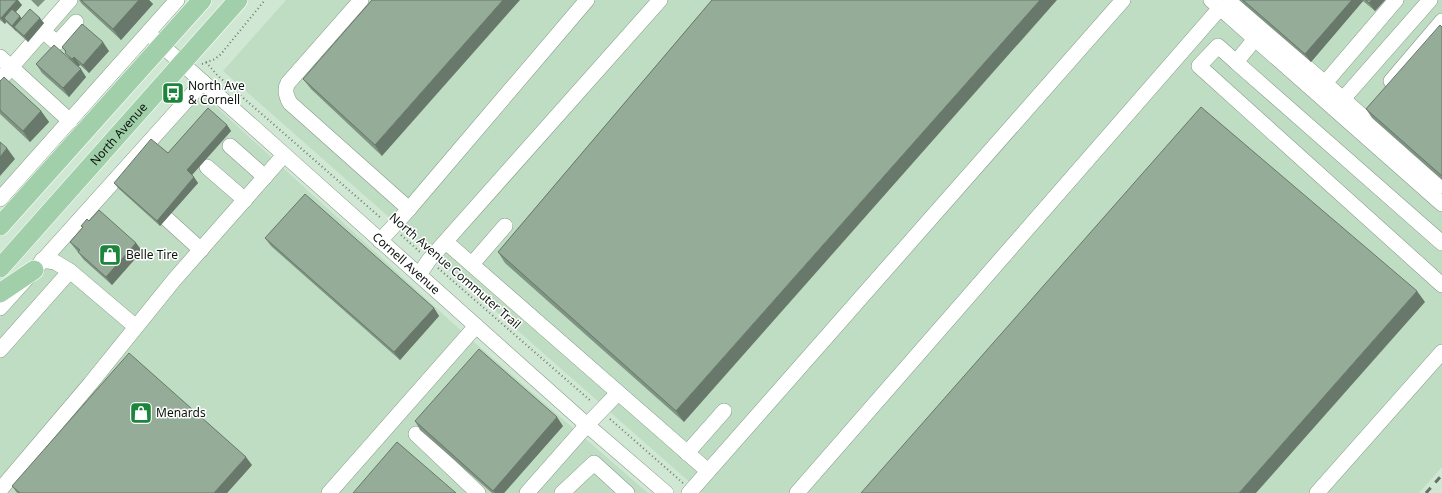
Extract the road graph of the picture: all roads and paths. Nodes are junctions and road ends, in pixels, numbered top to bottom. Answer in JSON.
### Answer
{"nodes":[{"id":1,"x":202,"y":0,"type":"edge"},
{"id":2,"x":238,"y":0,"type":"edge"},
{"id":3,"x":265,"y":0,"type":"edge"},
{"id":4,"x":361,"y":0,"type":"edge"},
{"id":5,"x":587,"y":0,"type":"edge"},
{"id":6,"x":660,"y":0,"type":"edge"},
{"id":7,"x":1123,"y":0,"type":"edge"},
{"id":8,"x":1396,"y":0,"type":"edge"},
{"id":9,"x":173,"y":1,"type":"edge"},
{"id":10,"x":1424,"y":2,"type":"edge"},
{"id":11,"x":61,"y":3,"type":"edge"},
{"id":12,"x":1221,"y":3,"type":"edge"},
{"id":13,"x":1442,"y":17,"type":"edge"},
{"id":14,"x":1442,"y":21,"type":"edge"},
{"id":15,"x":76,"y":22,"type":"dead end"},
{"id":16,"x":43,"y":31,"type":"junction"},
{"id":17,"x":154,"y":39,"type":"junction"},
{"id":18,"x":1255,"y":39,"type":"junction"},
{"id":19,"x":0,"y":57,"type":"edge"},
{"id":20,"x":1236,"y":62,"type":"junction"},
{"id":21,"x":182,"y":64,"type":"junction"},
{"id":22,"x":11,"y":67,"type":"junction"},
{"id":23,"x":0,"y":80,"type":"edge"},
{"id":24,"x":203,"y":82,"type":"junction"},
{"id":25,"x":1325,"y":83,"type":"junction"},
{"id":26,"x":1382,"y":92,"type":"edge"},
{"id":27,"x":1343,"y":99,"type":"junction"},
{"id":28,"x":1372,"y":104,"type":"edge"},
{"id":29,"x":1362,"y":116,"type":"junction"},
{"id":30,"x":70,"y":121,"type":"junction"},
{"id":31,"x":230,"y":146,"type":"dead end"},
{"id":32,"x":284,"y":155,"type":"junction"},
{"id":33,"x":207,"y":167,"type":"dead end"},
{"id":34,"x":265,"y":177,"type":"junction"},
{"id":35,"x":1442,"y":186,"type":"edge"},
{"id":36,"x":0,"y":199,"type":"edge"},
{"id":37,"x":245,"y":200,"type":"junction"},
{"id":38,"x":1442,"y":204,"type":"edge"},
{"id":39,"x":409,"y":208,"type":"junction"},
{"id":40,"x":167,"y":219,"type":"dead end"},
{"id":41,"x":0,"y":226,"type":"edge"},
{"id":42,"x":505,"y":226,"type":"dead end"},
{"id":43,"x":392,"y":228,"type":"junction"},
{"id":44,"x":380,"y":241,"type":"junction"},
{"id":45,"x":446,"y":242,"type":"junction"},
{"id":46,"x":1442,"y":244,"type":"edge"},
{"id":47,"x":201,"y":250,"type":"junction"},
{"id":48,"x":429,"y":260,"type":"junction"},
{"id":49,"x":472,"y":264,"type":"junction"},
{"id":50,"x":38,"y":265,"type":"junction"},
{"id":51,"x":0,"y":268,"type":"edge"},
{"id":52,"x":70,"y":271,"type":"junction"},
{"id":53,"x":419,"y":275,"type":"junction"},
{"id":54,"x":1442,"y":285,"type":"edge"},
{"id":55,"x":0,"y":293,"type":"edge"},
{"id":56,"x":0,"y":308,"type":"edge"},
{"id":57,"x":476,"y":326,"type":"junction"},
{"id":58,"x":136,"y":327,"type":"junction"},
{"id":59,"x":0,"y":350,"type":"edge"},
{"id":60,"x":1442,"y":352,"type":"edge"},
{"id":61,"x":618,"y":393,"type":"junction"},
{"id":62,"x":601,"y":411,"type":"junction"},
{"id":63,"x":724,"y":411,"type":"dead end"},
{"id":64,"x":587,"y":425,"type":"junction"},
{"id":65,"x":416,"y":434,"type":"dead end"},
{"id":66,"x":687,"y":453,"type":"junction"},
{"id":67,"x":708,"y":471,"type":"junction"},
{"id":68,"x":0,"y":490,"type":"edge"},
{"id":69,"x":690,"y":492,"type":"edge"},
{"id":70,"x":328,"y":493,"type":"edge"},
{"id":71,"x":478,"y":493,"type":"edge"},
{"id":72,"x":526,"y":493,"type":"edge"},
{"id":73,"x":562,"y":493,"type":"edge"},
{"id":74,"x":627,"y":493,"type":"edge"},
{"id":75,"x":666,"y":493,"type":"edge"},
{"id":76,"x":797,"y":493,"type":"edge"},
{"id":77,"x":1317,"y":493,"type":"edge"}],
"edges":[{"from":1,"to":17,"type":"main road"},
{"from":2,"to":21,"type":"main road","name":"North Avenue"},
{"from":3,"to":43,"type":"path","name":"North Avenue Commuter Trail"},
{"from":4,"to":39,"type":"street"},
{"from":5,"to":39,"type":"street"},
{"from":6,"to":45,"type":"street"},
{"from":7,"to":67,"type":"street"},
{"from":8,"to":25,"type":"street"},
{"from":9,"to":17,"type":"street"},
{"from":10,"to":13,"type":"street"},
{"from":10,"to":27,"type":"street"},
{"from":11,"to":16,"type":"street"},
{"from":12,"to":18,"type":"street"},
{"from":12,"to":25,"type":"street"},
{"from":12,"to":76,"type":"street"},
{"from":14,"to":26,"type":"street"},
{"from":15,"to":16,"type":"street"},
{"from":16,"to":22,"type":"street"},
{"from":17,"to":21,"type":"street","name":"Cornell Avenue"},
{"from":17,"to":30,"type":"street"},
{"from":17,"to":41,"type":"main road"},
{"from":18,"to":20,"type":"street"},
{"from":18,"to":38,"type":"street"},
{"from":19,"to":22,"type":"street"},
{"from":20,"to":46,"type":"street"},
{"from":20,"to":54,"type":"street"},
{"from":21,"to":24,"type":"street","name":"Cornell Avenue"},
{"from":21,"to":51,"type":"main road","name":"North Avenue"},
{"from":22,"to":23,"type":"street"},
{"from":22,"to":30,"type":"street"},
{"from":24,"to":32,"type":"street","name":"Cornell Avenue"},
{"from":24,"to":50,"type":"street"},
{"from":25,"to":27,"type":"street"},
{"from":27,"to":29,"type":"street"},
{"from":28,"to":29,"type":"street"},
{"from":29,"to":35,"type":"street"},
{"from":30,"to":36,"type":"street"},
{"from":31,"to":34,"type":"street"},
{"from":32,"to":34,"type":"street"},
{"from":32,"to":44,"type":"street","name":"Cornell Avenue"},
{"from":33,"to":37,"type":"street"},
{"from":34,"to":37,"type":"street"},
{"from":37,"to":47,"type":"street"},
{"from":39,"to":43,"type":"street"},
{"from":40,"to":47,"type":"street"},
{"from":42,"to":49,"type":"street"},
{"from":43,"to":44,"type":"street"},
{"from":43,"to":48,"type":"path","name":"North Avenue Commuter Trail"},
{"from":44,"to":53,"type":"street","name":"Cornell Avenue"},
{"from":45,"to":48,"type":"street"},
{"from":45,"to":49,"type":"street"},
{"from":47,"to":58,"type":"street"},
{"from":48,"to":53,"type":"street"},
{"from":48,"to":62,"type":"path","name":"North Avenue Commuter Trail"},
{"from":49,"to":61,"type":"street"},
{"from":50,"to":52,"type":"street"},
{"from":50,"to":55,"type":"main road"},
{"from":50,"to":56,"type":"street"},
{"from":52,"to":58,"type":"street"},
{"from":52,"to":59,"type":"street"},
{"from":53,"to":57,"type":"street","name":"Cornell Avenue"},
{"from":57,"to":64,"type":"street","name":"Cornell Avenue"},
{"from":57,"to":70,"type":"street"},
{"from":58,"to":68,"type":"street"},
{"from":60,"to":77,"type":"street"},
{"from":61,"to":62,"type":"street"},
{"from":61,"to":66,"type":"street"},
{"from":62,"to":64,"type":"street"},
{"from":62,"to":69,"type":"path","name":"North Avenue Commuter Trail"},
{"from":63,"to":66,"type":"street"},
{"from":64,"to":72,"type":"street"},
{"from":64,"to":75,"type":"street","name":"Cornell Avenue"},
{"from":65,"to":71,"type":"street"},
{"from":66,"to":67,"type":"street"},
{"from":67,"to":69,"type":"street"},
{"from":73,"to":74,"type":"street"}]}
